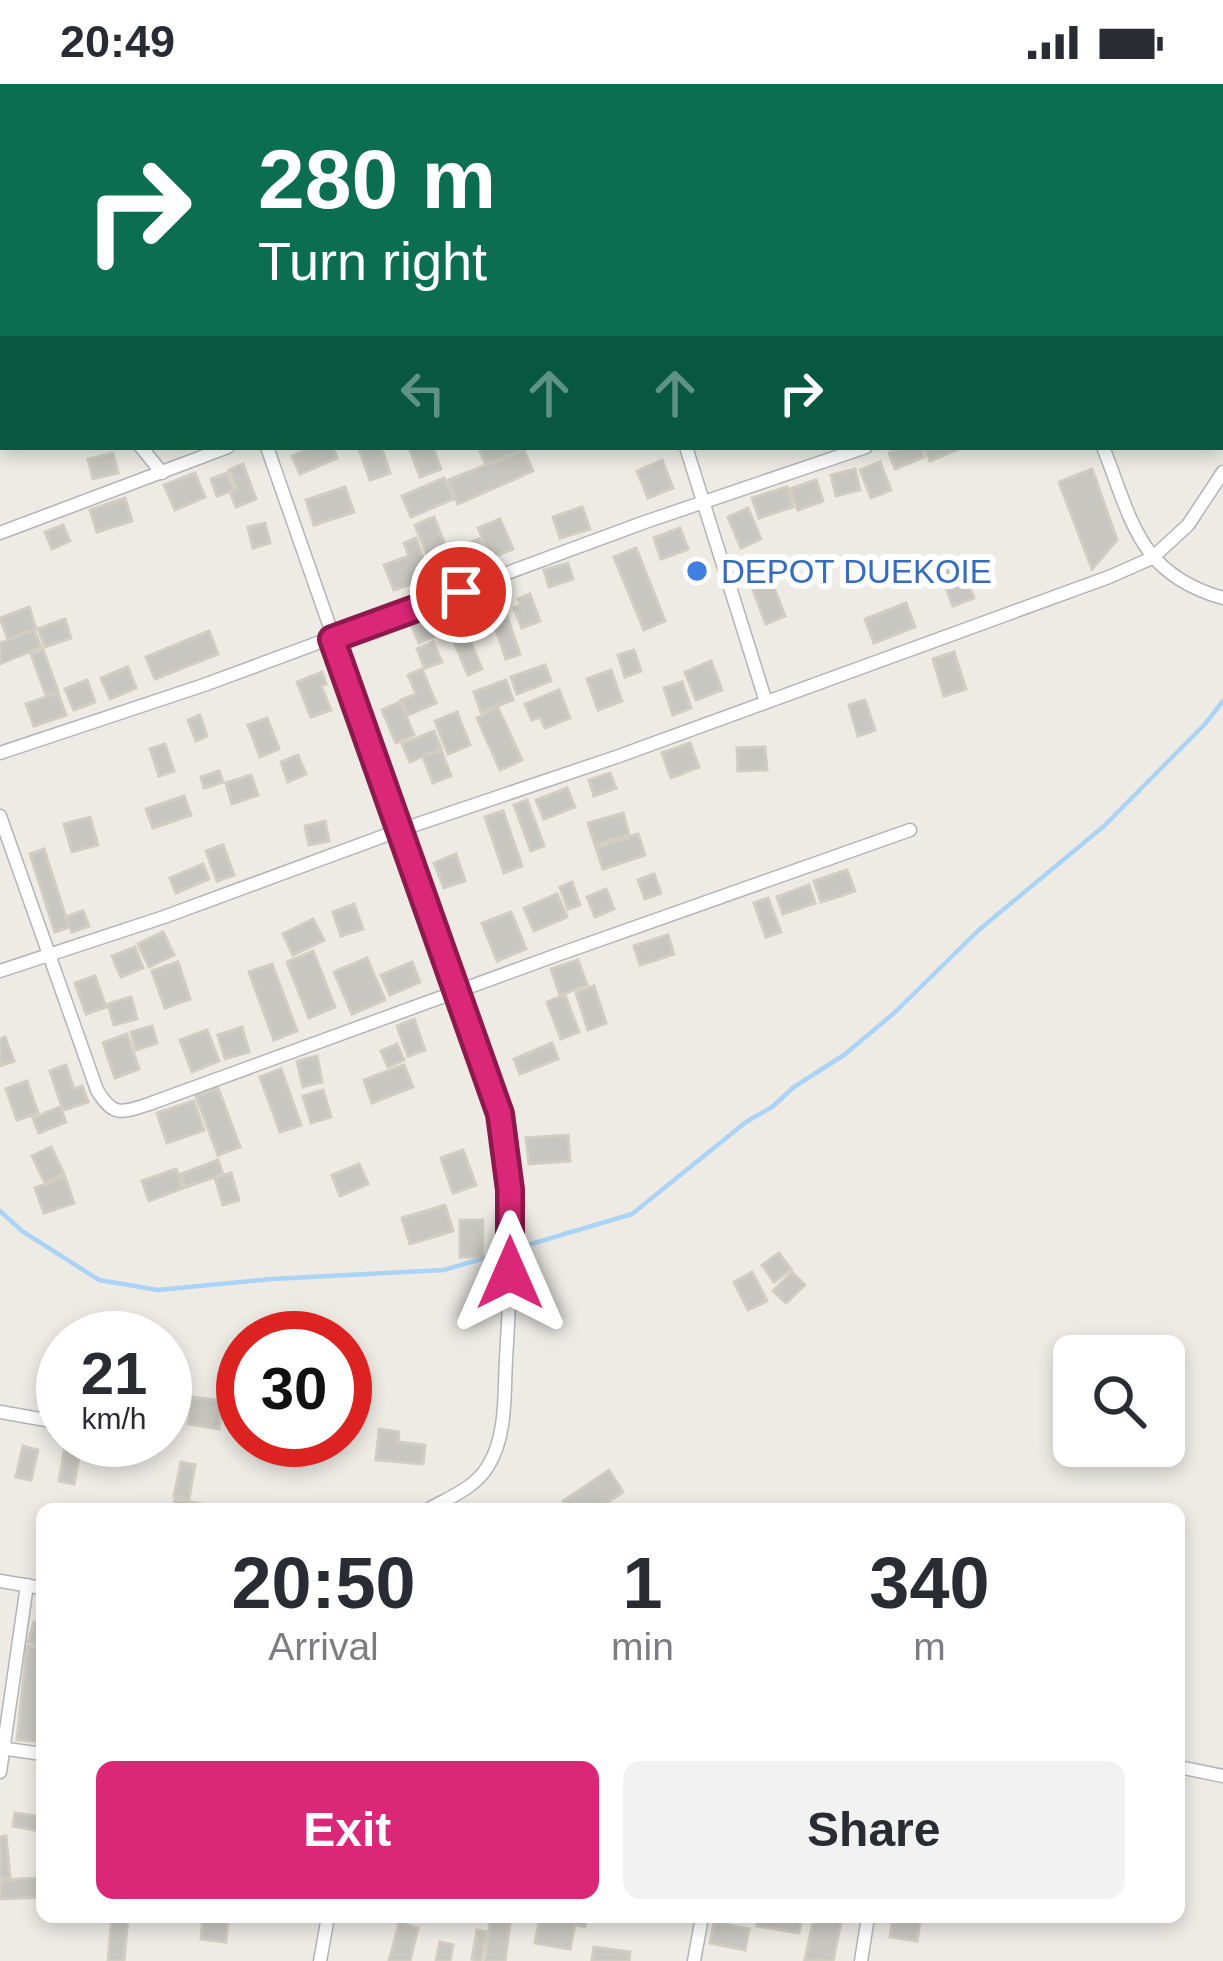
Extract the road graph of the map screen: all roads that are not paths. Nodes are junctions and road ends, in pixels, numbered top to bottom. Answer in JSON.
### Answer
{"nodes":[{"id":1,"x":143,"y":450,"type":"edge"},
{"id":2,"x":220,"y":450,"type":"edge"},
{"id":3,"x":268,"y":450,"type":"edge"},
{"id":4,"x":687,"y":450,"type":"edge"},
{"id":5,"x":857,"y":450,"type":"edge"},
{"id":6,"x":1104,"y":450,"type":"edge"},
{"id":7,"x":1223,"y":472,"type":"edge"},
{"id":8,"x":162,"y":473,"type":"junction"},
{"id":9,"x":703,"y":503,"type":"junction"},
{"id":10,"x":0,"y":533,"type":"edge"},
{"id":11,"x":1152,"y":558,"type":"junction"},
{"id":12,"x":1223,"y":598,"type":"edge"},
{"id":13,"x":332,"y":639,"type":"junction"},
{"id":14,"x":766,"y":702,"type":"junction"},
{"id":15,"x":0,"y":753,"type":"edge"},
{"id":16,"x":0,"y":815,"type":"edge"},
{"id":17,"x":400,"y":830,"type":"junction"},
{"id":18,"x":910,"y":830,"type":"dead end"},
{"id":19,"x":48,"y":956,"type":"junction"},
{"id":20,"x":0,"y":971,"type":"edge"},
{"id":21,"x":457,"y":991,"type":"junction"},
{"id":22,"x":0,"y":1412,"type":"edge"},
{"id":23,"x":36,"y":1418,"type":"edge"},
{"id":24,"x":440,"y":1503,"type":"edge"},
{"id":25,"x":0,"y":1581,"type":"edge"},
{"id":26,"x":27,"y":1585,"type":"junction"},
{"id":27,"x":36,"y":1587,"type":"edge"},
{"id":28,"x":1,"y":1748,"type":"edge"},
{"id":29,"x":36,"y":1753,"type":"edge"},
{"id":30,"x":1185,"y":1768,"type":"edge"},
{"id":31,"x":0,"y":1772,"type":"edge"},
{"id":32,"x":1223,"y":1776,"type":"edge"},
{"id":33,"x":327,"y":1923,"type":"edge"},
{"id":34,"x":700,"y":1923,"type":"edge"},
{"id":35,"x":867,"y":1923,"type":"edge"},
{"id":36,"x":320,"y":1961,"type":"edge"},
{"id":37,"x":694,"y":1961,"type":"edge"},
{"id":38,"x":861,"y":1961,"type":"edge"}],
"edges":[{"from":1,"to":8,"type":"street"},
{"from":2,"to":8,"type":"street"},
{"from":3,"to":13,"type":"street"},
{"from":4,"to":9,"type":"street"},
{"from":5,"to":9,"type":"street"},
{"from":6,"to":11,"type":"street"},
{"from":7,"to":11,"type":"street"},
{"from":8,"to":10,"type":"street"},
{"from":9,"to":13,"type":"street"},
{"from":9,"to":14,"type":"street"},
{"from":11,"to":12,"type":"street"},
{"from":11,"to":14,"type":"street"},
{"from":13,"to":15,"type":"street"},
{"from":13,"to":17,"type":"street"},
{"from":14,"to":17,"type":"street"},
{"from":16,"to":19,"type":"street"},
{"from":17,"to":19,"type":"street"},
{"from":17,"to":21,"type":"street"},
{"from":18,"to":21,"type":"street"},
{"from":19,"to":20,"type":"street"},
{"from":19,"to":21,"type":"street"},
{"from":21,"to":24,"type":"street"},
{"from":22,"to":23,"type":"street"},
{"from":25,"to":26,"type":"street"},
{"from":26,"to":27,"type":"street"},
{"from":26,"to":28,"type":"street"},
{"from":28,"to":29,"type":"street"},
{"from":28,"to":31,"type":"street"},
{"from":30,"to":32,"type":"street"},
{"from":33,"to":36,"type":"street"},
{"from":34,"to":37,"type":"street"},
{"from":35,"to":38,"type":"street"}]}
